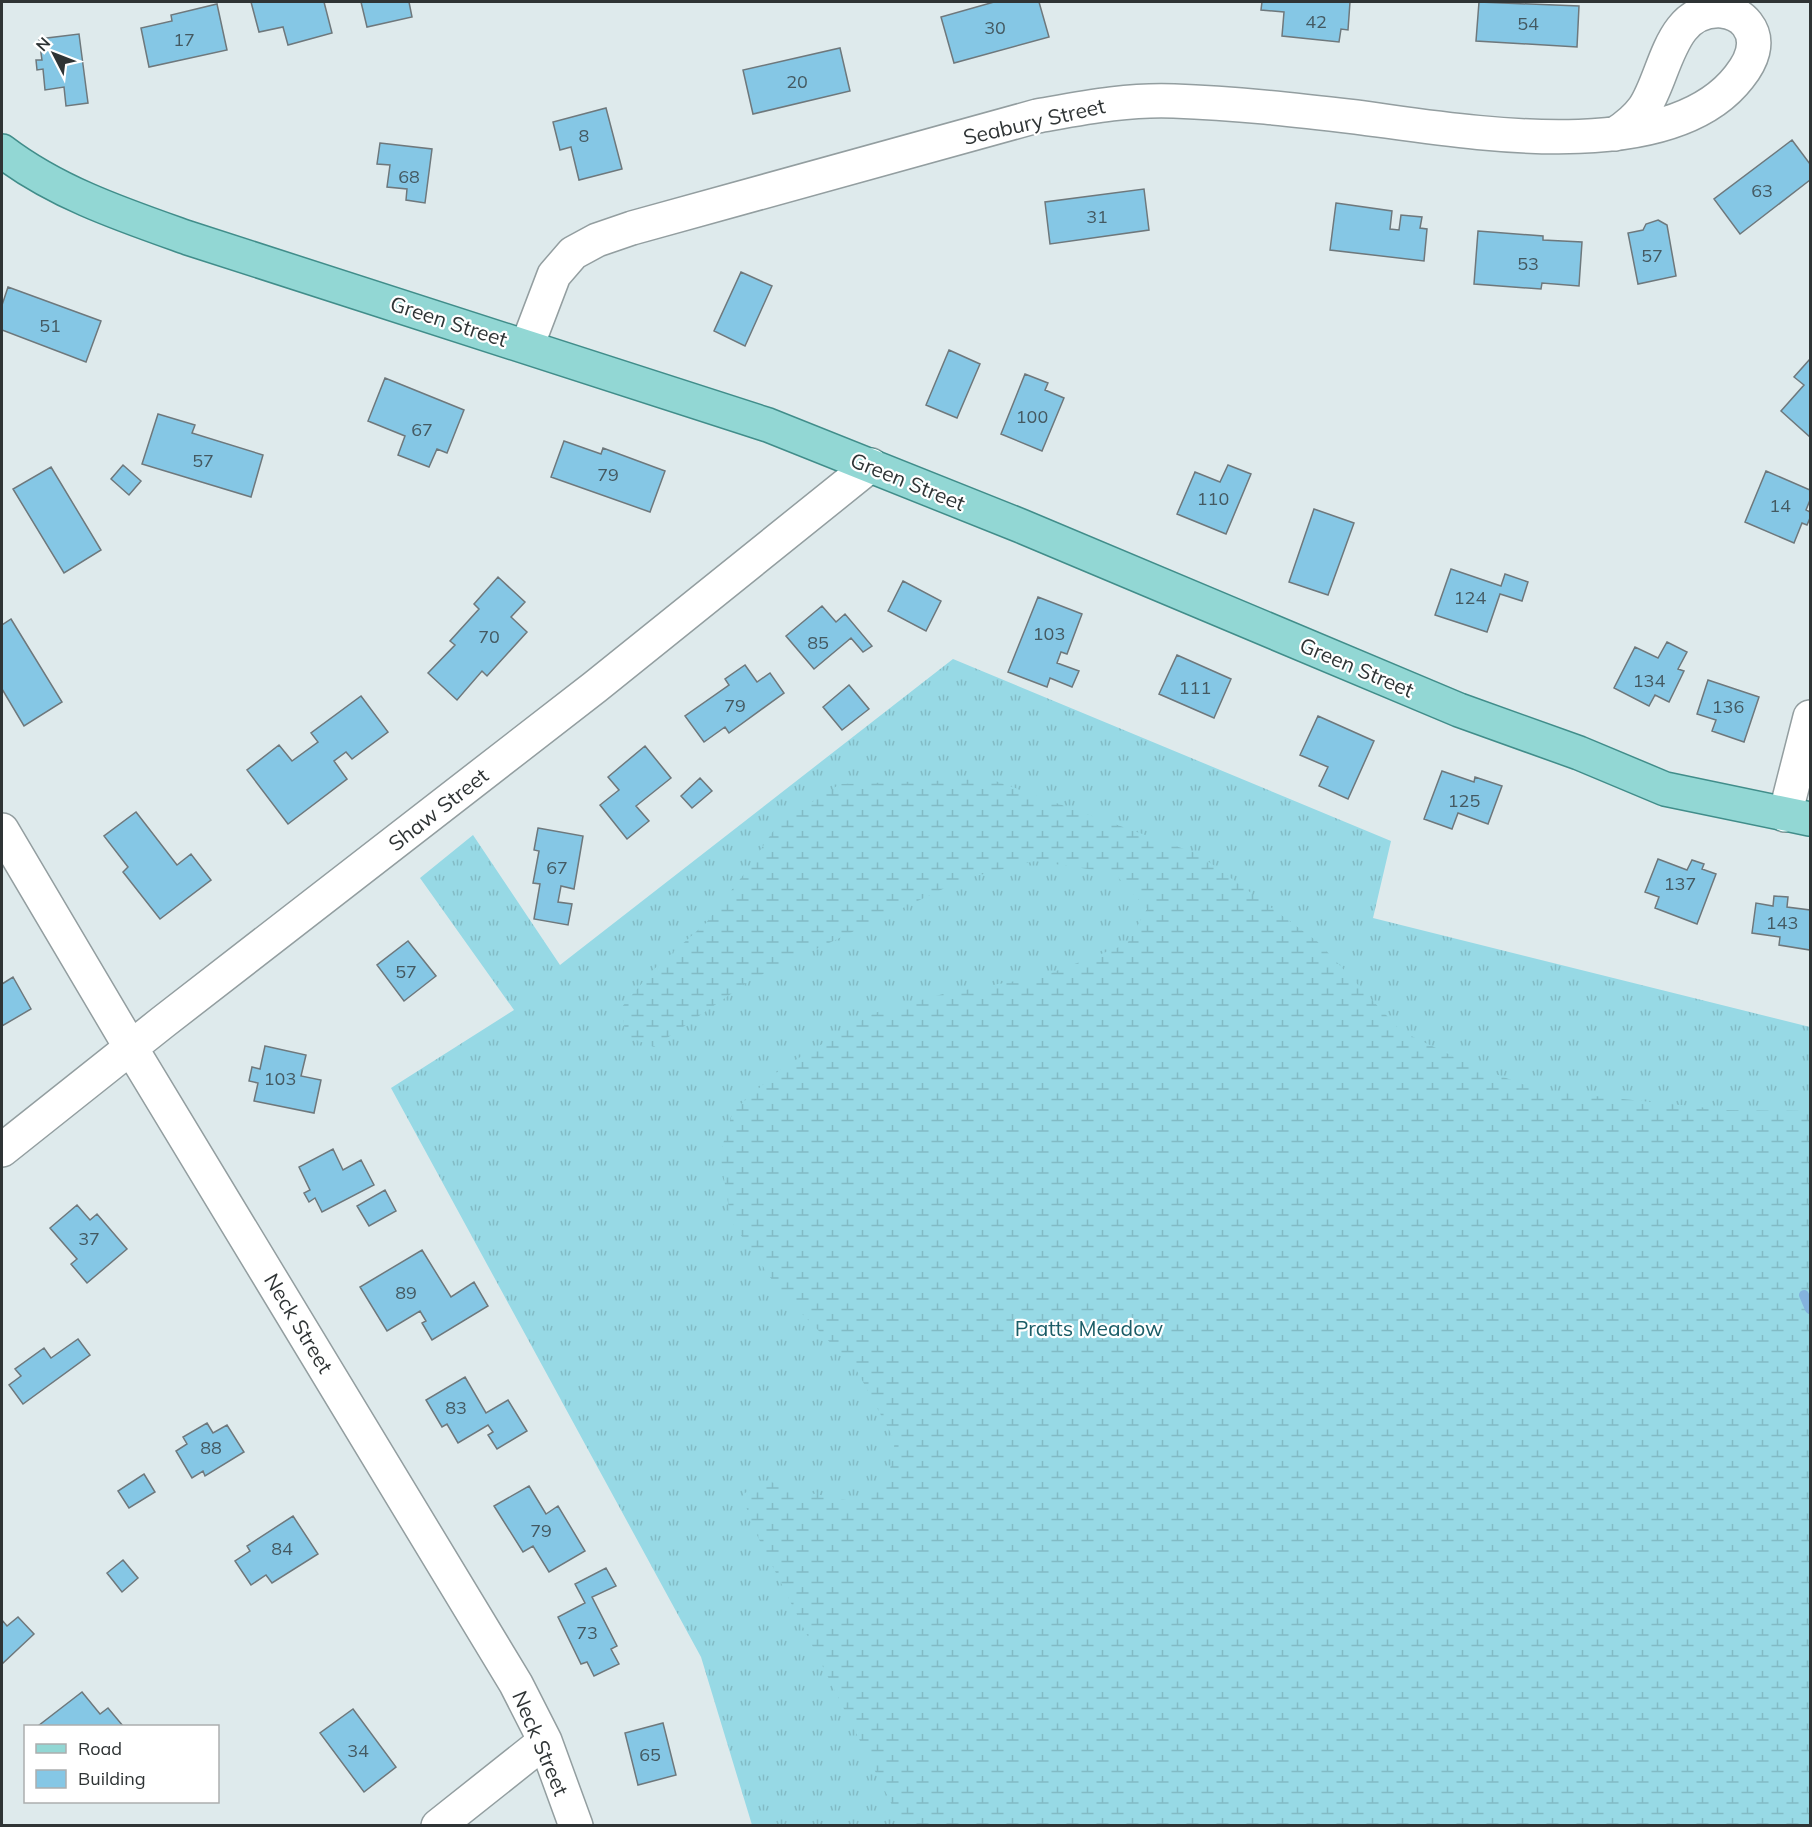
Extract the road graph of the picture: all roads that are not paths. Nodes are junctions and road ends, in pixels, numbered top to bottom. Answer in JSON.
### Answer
{"nodes":[{"id":1,"x":1615,"y":134,"type":"dead end"},
{"id":2,"x":2,"y":151,"type":"edge"},
{"id":3,"x":527,"y":346,"type":"junction"},
{"id":4,"x":871,"y":465,"type":"junction"},
{"id":5,"x":1810,"y":717,"type":"edge"},
{"id":6,"x":1798,"y":817,"type":"edge"},
{"id":7,"x":2,"y":830,"type":"edge"},
{"id":8,"x":131,"y":1048,"type":"junction"},
{"id":9,"x":2,"y":1150,"type":"edge"},
{"id":10,"x":545,"y":1741,"type":"junction"},
{"id":11,"x":438,"y":1826,"type":"edge"},
{"id":12,"x":576,"y":1826,"type":"edge"}],
"edges":[{"from":1,"to":3,"type":"street","name":"Seabury Street"},
{"from":2,"to":3,"type":"main road","name":"Green Street"},
{"from":3,"to":4,"type":"main road","name":"Green Street"},
{"from":4,"to":6,"type":"main road","name":"Green Street"},
{"from":4,"to":8,"type":"street","name":"Shaw Street"},
{"from":5,"to":6,"type":"street"},
{"from":7,"to":8,"type":"street","name":"Neck Street"},
{"from":8,"to":9,"type":"street","name":"Shaw Street"},
{"from":8,"to":10,"type":"street","name":"Neck Street"},
{"from":10,"to":11,"type":"street"},
{"from":10,"to":12,"type":"street","name":"Neck Street"}]}
